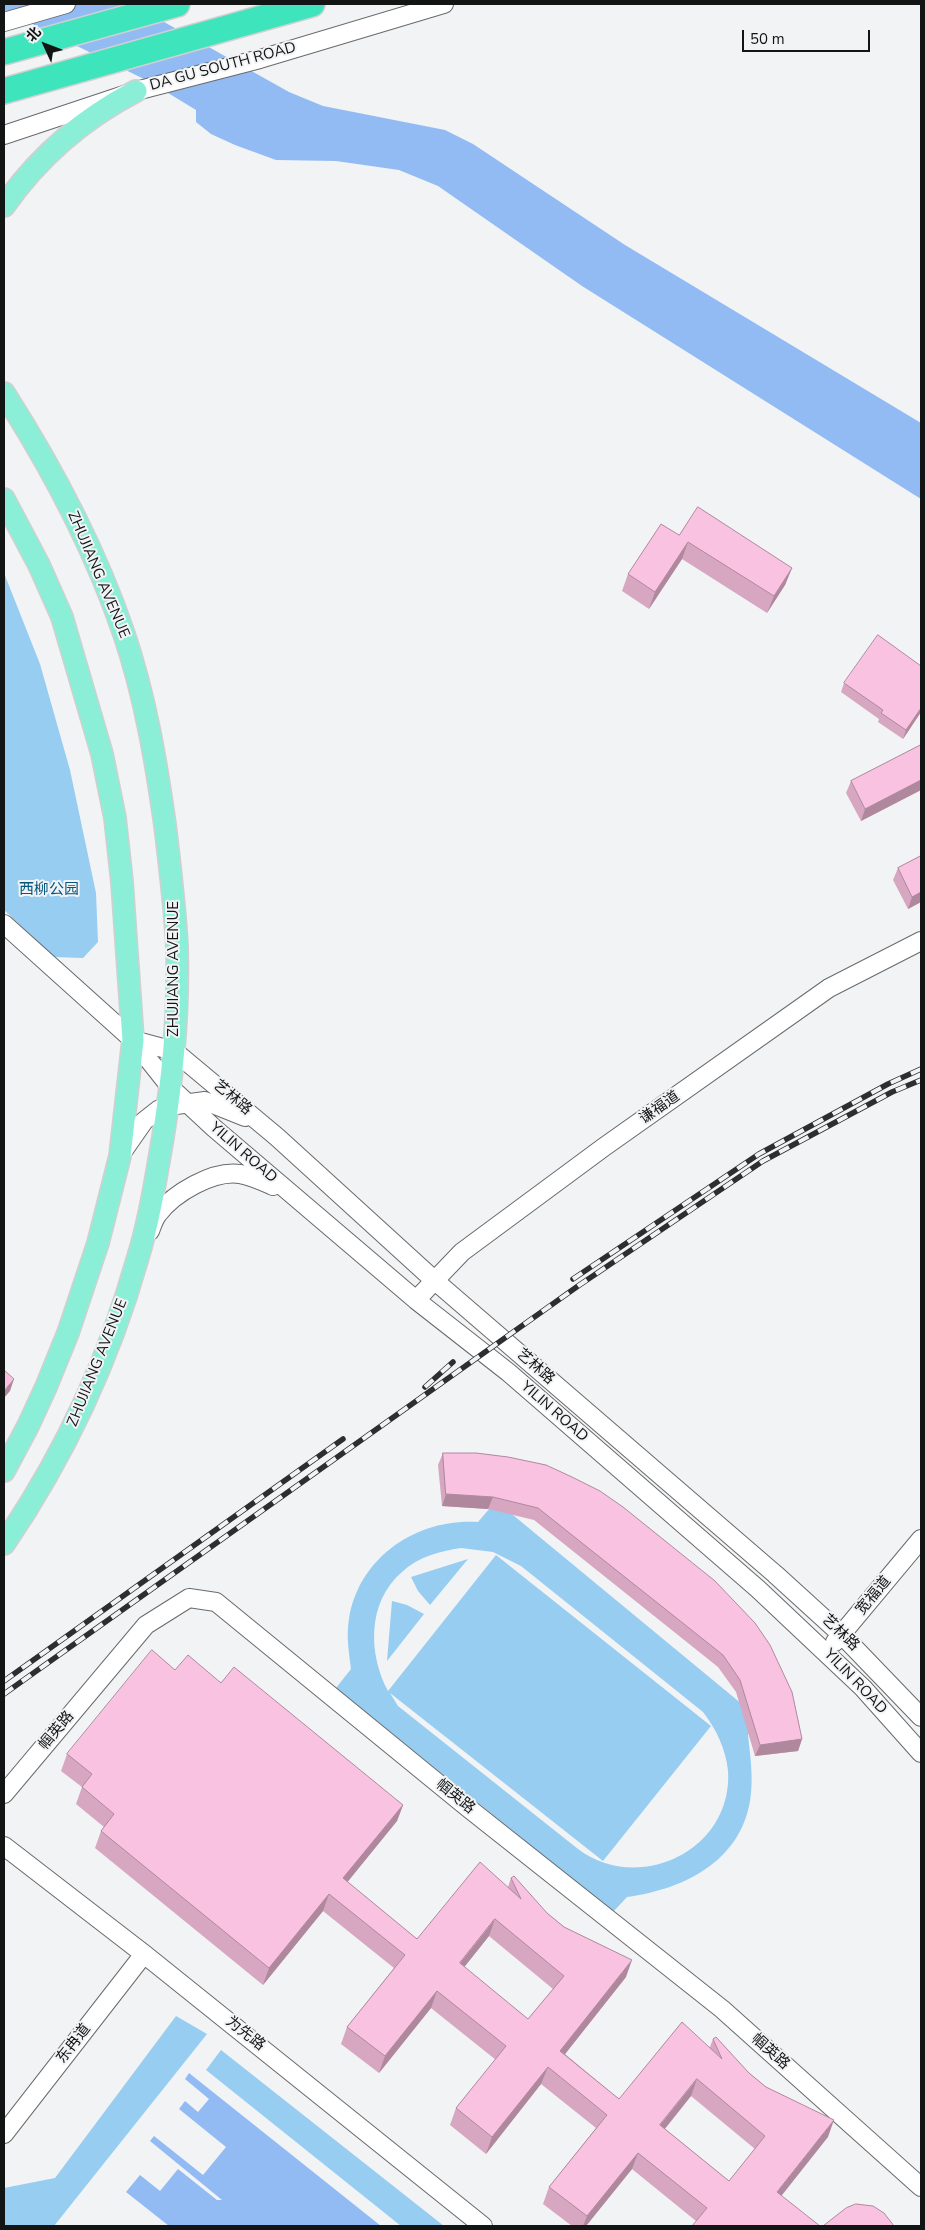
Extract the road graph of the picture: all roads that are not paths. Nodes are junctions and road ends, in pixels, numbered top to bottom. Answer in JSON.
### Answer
{"nodes":[{"id":1,"x":66,"y":4,"type":"edge"},
{"id":2,"x":177,"y":4,"type":"edge"},
{"id":3,"x":312,"y":4,"type":"edge"},
{"id":4,"x":444,"y":4,"type":"edge"},
{"id":5,"x":4,"y":22,"type":"edge"},
{"id":6,"x":4,"y":52,"type":"edge"},
{"id":7,"x":136,"y":90,"type":"junction"},
{"id":8,"x":4,"y":91,"type":"edge"},
{"id":9,"x":4,"y":135,"type":"edge"},
{"id":10,"x":4,"y":206,"type":"edge"},
{"id":11,"x":4,"y":393,"type":"edge"},
{"id":12,"x":4,"y":499,"type":"edge"},
{"id":13,"x":4,"y":924,"type":"edge"},
{"id":14,"x":921,"y":940,"type":"edge"},
{"id":15,"x":133,"y":1040,"type":"junction"},
{"id":16,"x":174,"y":1051,"type":"junction"},
{"id":17,"x":175,"y":1099,"type":"junction"},
{"id":18,"x":277,"y":1137,"type":"junction"},
{"id":19,"x":120,"y":1156,"type":"junction"},
{"id":20,"x":296,"y":1200,"type":"junction"},
{"id":21,"x":139,"y":1255,"type":"junction"},
{"id":22,"x":434,"y":1280,"type":"junction"},
{"id":23,"x":416,"y":1300,"type":"junction"},
{"id":24,"x":4,"y":1471,"type":"edge"},
{"id":25,"x":921,"y":1539,"type":"edge"},
{"id":26,"x":4,"y":1544,"type":"edge"},
{"id":27,"x":842,"y":1634,"type":"junction"},
{"id":28,"x":826,"y":1652,"type":"junction"},
{"id":29,"x":921,"y":1717,"type":"edge"},
{"id":30,"x":921,"y":1753,"type":"edge"},
{"id":31,"x":4,"y":1794,"type":"edge"},
{"id":32,"x":4,"y":1846,"type":"edge"},
{"id":33,"x":144,"y":1954,"type":"junction"},
{"id":34,"x":4,"y":2134,"type":"edge"},
{"id":35,"x":921,"y":2188,"type":"edge"},
{"id":36,"x":484,"y":2226,"type":"edge"}],
"edges":[{"from":1,"to":5,"type":"street"},
{"from":2,"to":6,"type":"highway"},
{"from":3,"to":8,"type":"highway"},
{"from":4,"to":7,"type":"street","name":"DA GU SOUTH ROAD"},
{"from":7,"to":9,"type":"street","name":"DA GU SOUTH ROAD"},
{"from":7,"to":10,"type":"main road"},
{"from":11,"to":16,"type":"main road","name":"ZHUJIANG AVENUE"},
{"from":12,"to":15,"type":"main road"},
{"from":13,"to":15,"type":"street","name":"艺林路"},
{"from":14,"to":22,"type":"street","name":"谦福道"},
{"from":15,"to":16,"type":"street","name":"艺林路"},
{"from":15,"to":17,"type":"street","name":"艺林路"},
{"from":15,"to":19,"type":"main road"},
{"from":16,"to":17,"type":"main road","name":"ZHUJIANG AVENUE"},
{"from":16,"to":18,"type":"street","name":"艺林路"},
{"from":17,"to":18,"type":"street"},
{"from":17,"to":19,"type":"street"},
{"from":17,"to":20,"type":"street","name":"YILIN ROAD"},
{"from":17,"to":21,"type":"main road","name":"ZHUJIANG AVENUE"},
{"from":18,"to":22,"type":"street","name":"艺林路"},
{"from":19,"to":24,"type":"main road"},
{"from":20,"to":21,"type":"street"},
{"from":20,"to":23,"type":"street","name":"YILIN ROAD"},
{"from":21,"to":26,"type":"main road","name":"ZHUJIANG AVENUE"},
{"from":22,"to":23,"type":"street","name":"谦福道"},
{"from":22,"to":27,"type":"street","name":"艺林路"},
{"from":23,"to":28,"type":"street","name":"YILIN ROAD"},
{"from":25,"to":27,"type":"street","name":"宽福道"},
{"from":27,"to":28,"type":"street","name":"宽福道"},
{"from":27,"to":29,"type":"street","name":"艺林路"},
{"from":28,"to":30,"type":"street","name":"YILIN ROAD"},
{"from":31,"to":35,"type":"street","name":"帼英路"},
{"from":32,"to":33,"type":"street","name":"为先路"},
{"from":33,"to":34,"type":"street","name":"东冉道"},
{"from":33,"to":36,"type":"street","name":"为先路"}]}
